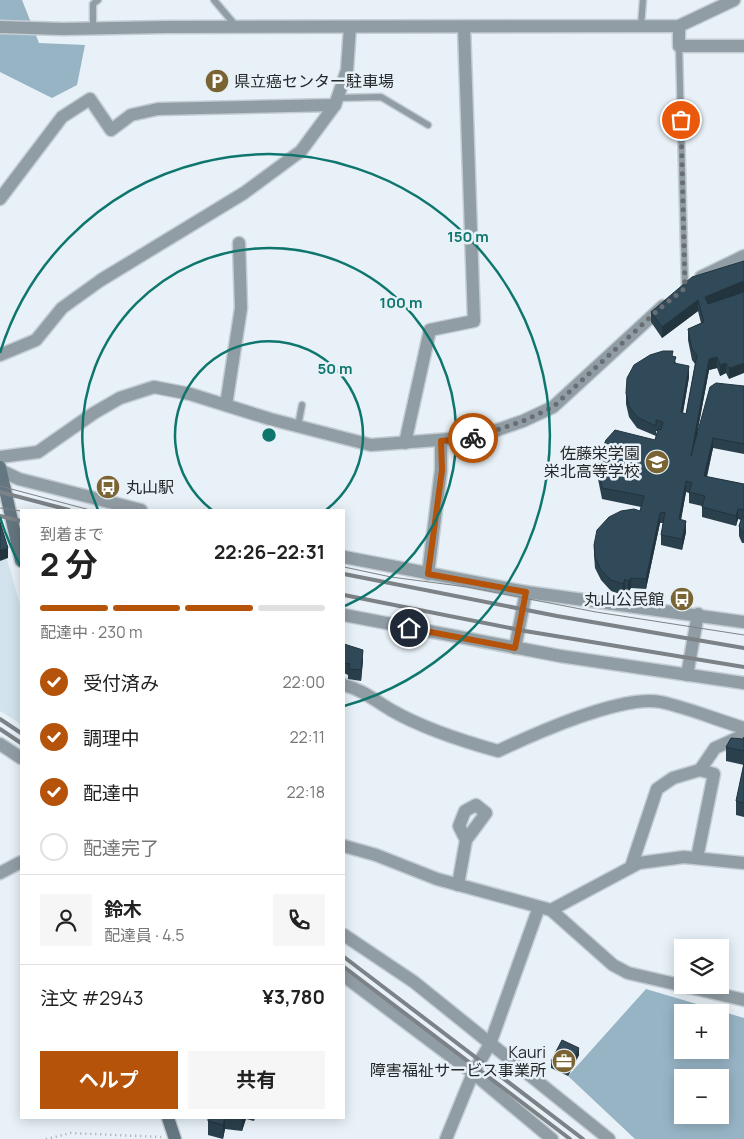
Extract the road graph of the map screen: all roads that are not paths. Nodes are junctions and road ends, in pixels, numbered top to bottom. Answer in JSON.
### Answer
{"nodes":[{"id":1,"x":98,"y":0,"type":"edge"},
{"id":2,"x":214,"y":0,"type":"edge"},
{"id":3,"x":643,"y":0,"type":"edge"},
{"id":4,"x":734,"y":0,"type":"edge"},
{"id":5,"x":641,"y":26,"type":"junction"},
{"id":6,"x":679,"y":26,"type":"junction"},
{"id":7,"x":0,"y":27,"type":"edge"},
{"id":8,"x":237,"y":27,"type":"junction"},
{"id":9,"x":350,"y":27,"type":"junction"},
{"id":10,"x":464,"y":27,"type":"junction"},
{"id":11,"x":93,"y":28,"type":"junction"},
{"id":12,"x":680,"y":46,"type":"junction"},
{"id":13,"x":744,"y":46,"type":"edge"},
{"id":14,"x":336,"y":102,"type":"junction"},
{"id":15,"x":428,"y":125,"type":"dead end"},
{"id":16,"x":0,"y":199,"type":"edge"},
{"id":17,"x":238,"y":243,"type":"dead end"},
{"id":18,"x":744,"y":256,"type":"edge"},
{"id":19,"x":685,"y":288,"type":"junction"},
{"id":20,"x":0,"y":355,"type":"edge"},
{"id":21,"x":226,"y":405,"type":"junction"},
{"id":22,"x":302,"y":405,"type":"dead end"},
{"id":23,"x":298,"y":426,"type":"junction"},
{"id":24,"x":441,"y":441,"type":"junction"},
{"id":25,"x":405,"y":443,"type":"junction"},
{"id":26,"x":0,"y":457,"type":"edge"},
{"id":27,"x":0,"y":469,"type":"edge"},
{"id":28,"x":137,"y":509,"type":"edge"},
{"id":29,"x":19,"y":542,"type":"edge"},
{"id":30,"x":345,"y":557,"type":"edge"},
{"id":31,"x":428,"y":574,"type":"junction"},
{"id":32,"x":526,"y":592,"type":"junction"},
{"id":33,"x":698,"y":614,"type":"junction"},
{"id":34,"x":345,"y":615,"type":"edge"},
{"id":35,"x":744,"y":622,"type":"edge"},
{"id":36,"x":515,"y":648,"type":"junction"},
{"id":37,"x":687,"y":675,"type":"junction"},
{"id":38,"x":744,"y":683,"type":"edge"},
{"id":39,"x":345,"y":685,"type":"edge"},
{"id":40,"x":744,"y":728,"type":"edge"},
{"id":41,"x":744,"y":735,"type":"edge"},
{"id":42,"x":0,"y":744,"type":"edge"},
{"id":43,"x":20,"y":757,"type":"edge"},
{"id":44,"x":700,"y":770,"type":"junction"},
{"id":45,"x":466,"y":840,"type":"dead end"},
{"id":46,"x":345,"y":846,"type":"edge"},
{"id":47,"x":698,"y":858,"type":"junction"},
{"id":48,"x":20,"y":863,"type":"edge"},
{"id":49,"x":744,"y":863,"type":"edge"},
{"id":50,"x":631,"y":867,"type":"junction"},
{"id":51,"x":0,"y":873,"type":"edge"},
{"id":52,"x":458,"y":885,"type":"junction"},
{"id":53,"x":545,"y":909,"type":"junction"},
{"id":54,"x":345,"y":936,"type":"edge"},
{"id":55,"x":345,"y":977,"type":"edge"},
{"id":56,"x":744,"y":1000,"type":"edge"},
{"id":57,"x":490,"y":1044,"type":"junction"},
{"id":58,"x":473,"y":1073,"type":"junction"},
{"id":59,"x":168,"y":1119,"type":"edge"},
{"id":60,"x":177,"y":1139,"type":"edge"},
{"id":61,"x":446,"y":1139,"type":"edge"},
{"id":62,"x":552,"y":1139,"type":"edge"},
{"id":63,"x":609,"y":1139,"type":"edge"}],
"edges":[{"from":1,"to":11,"type":"lane"},
{"from":2,"to":8,"type":"lane"},
{"from":3,"to":5,"type":"lane"},
{"from":4,"to":6,"type":"street"},
{"from":5,"to":6,"type":"street"},
{"from":5,"to":10,"type":"street"},
{"from":6,"to":12,"type":"street"},
{"from":7,"to":11,"type":"street"},
{"from":8,"to":9,"type":"street"},
{"from":8,"to":11,"type":"street"},
{"from":9,"to":10,"type":"street"},
{"from":9,"to":14,"type":"street"},
{"from":10,"to":25,"type":"street"},
{"from":12,"to":13,"type":"street"},
{"from":12,"to":19,"type":"lane"},
{"from":14,"to":15,"type":"lane"},
{"from":14,"to":16,"type":"street"},
{"from":14,"to":20,"type":"street"},
{"from":17,"to":21,"type":"street"},
{"from":18,"to":19,"type":"street"},
{"from":19,"to":24,"type":"street"},
{"from":21,"to":23,"type":"street"},
{"from":21,"to":26,"type":"street"},
{"from":22,"to":23,"type":"lane"},
{"from":23,"to":25,"type":"street"},
{"from":24,"to":25,"type":"street"},
{"from":24,"to":31,"type":"street"},
{"from":27,"to":28,"type":"street"},
{"from":27,"to":29,"type":"main road"},
{"from":30,"to":31,"type":"street"},
{"from":31,"to":32,"type":"street"},
{"from":32,"to":33,"type":"street"},
{"from":32,"to":36,"type":"street"},
{"from":33,"to":35,"type":"street"},
{"from":33,"to":37,"type":"street"},
{"from":34,"to":36,"type":"street"},
{"from":36,"to":37,"type":"street"},
{"from":37,"to":38,"type":"street"},
{"from":39,"to":40,"type":"street"},
{"from":41,"to":44,"type":"street"},
{"from":42,"to":43,"type":"street"},
{"from":44,"to":47,"type":"street"},
{"from":44,"to":50,"type":"street"},
{"from":45,"to":52,"type":"street"},
{"from":46,"to":52,"type":"street"},
{"from":47,"to":49,"type":"street"},
{"from":47,"to":50,"type":"street"},
{"from":48,"to":51,"type":"street"},
{"from":50,"to":53,"type":"street"},
{"from":52,"to":53,"type":"street"},
{"from":53,"to":56,"type":"street"},
{"from":53,"to":57,"type":"street"},
{"from":54,"to":57,"type":"street"},
{"from":55,"to":58,"type":"street"},
{"from":57,"to":58,"type":"street"},
{"from":57,"to":63,"type":"street"},
{"from":58,"to":61,"type":"street"},
{"from":58,"to":62,"type":"street"},
{"from":59,"to":60,"type":"main road"}]}
